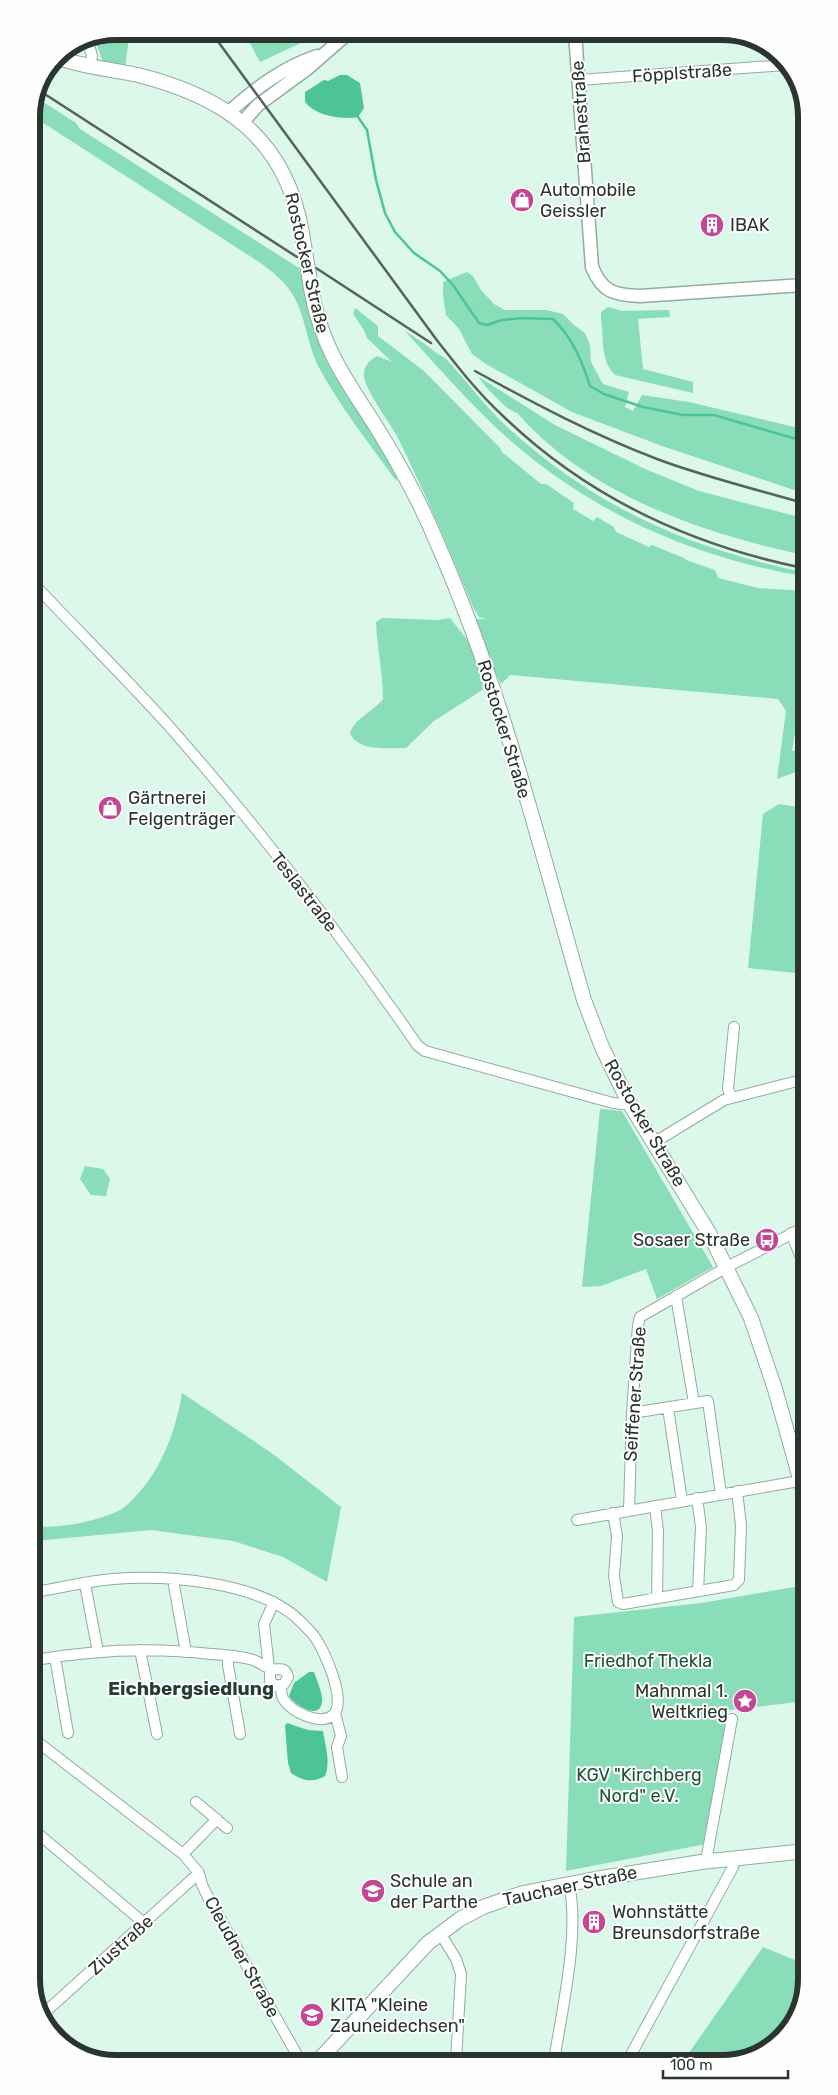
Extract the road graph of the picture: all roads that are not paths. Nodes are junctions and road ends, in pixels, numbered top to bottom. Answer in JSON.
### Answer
{"nodes":[{"id":1,"x":340,"y":40,"type":"edge"},
{"id":2,"x":576,"y":40,"type":"edge"},
{"id":3,"x":89,"y":45,"type":"edge"},
{"id":4,"x":322,"y":54,"type":"junction"},
{"id":5,"x":66,"y":60,"type":"edge"},
{"id":6,"x":779,"y":65,"type":"edge"},
{"id":7,"x":90,"y":66,"type":"junction"},
{"id":8,"x":579,"y":80,"type":"junction"},
{"id":9,"x":228,"y":112,"type":"junction"},
{"id":10,"x":242,"y":123,"type":"junction"},
{"id":11,"x":798,"y":285,"type":"edge"},
{"id":12,"x":40,"y":591,"type":"edge"},
{"id":13,"x":734,"y":1027,"type":"dead end"},
{"id":14,"x":798,"y":1081,"type":"edge"},
{"id":15,"x":731,"y":1097,"type":"junction"},
{"id":16,"x":628,"y":1101,"type":"junction"},
{"id":17,"x":655,"y":1142,"type":"junction"},
{"id":18,"x":798,"y":1230,"type":"edge"},
{"id":19,"x":791,"y":1233,"type":"junction"},
{"id":20,"x":798,"y":1250,"type":"edge"},
{"id":21,"x":727,"y":1267,"type":"junction"},
{"id":22,"x":676,"y":1296,"type":"junction"},
{"id":23,"x":694,"y":1403,"type":"junction"},
{"id":24,"x":668,"y":1408,"type":"junction"},
{"id":25,"x":632,"y":1413,"type":"junction"},
{"id":26,"x":798,"y":1477,"type":"edge"},
{"id":27,"x":798,"y":1481,"type":"edge"},
{"id":28,"x":737,"y":1491,"type":"junction"},
{"id":29,"x":721,"y":1494,"type":"junction"},
{"id":30,"x":697,"y":1498,"type":"junction"},
{"id":31,"x":682,"y":1501,"type":"junction"},
{"id":32,"x":655,"y":1506,"type":"junction"},
{"id":33,"x":628,"y":1510,"type":"junction"},
{"id":34,"x":613,"y":1513,"type":"junction"},
{"id":35,"x":577,"y":1520,"type":"dead end"},
{"id":36,"x":174,"y":1580,"type":"junction"},
{"id":37,"x":85,"y":1584,"type":"junction"},
{"id":38,"x":40,"y":1591,"type":"edge"},
{"id":39,"x":698,"y":1591,"type":"junction"},
{"id":40,"x":657,"y":1598,"type":"junction"},
{"id":41,"x":274,"y":1602,"type":"junction"},
{"id":42,"x":140,"y":1650,"type":"junction"},
{"id":43,"x":98,"y":1652,"type":"junction"},
{"id":44,"x":186,"y":1652,"type":"junction"},
{"id":45,"x":228,"y":1656,"type":"junction"},
{"id":46,"x":55,"y":1657,"type":"junction"},
{"id":47,"x":40,"y":1659,"type":"edge"},
{"id":48,"x":271,"y":1669,"type":"junction"},
{"id":49,"x":280,"y":1686,"type":"junction"},
{"id":50,"x":335,"y":1713,"type":"junction"},
{"id":51,"x":732,"y":1719,"type":"dead end"},
{"id":52,"x":68,"y":1733,"type":"dead end"},
{"id":53,"x":156,"y":1734,"type":"dead end"},
{"id":54,"x":240,"y":1734,"type":"dead end"},
{"id":55,"x":40,"y":1744,"type":"edge"},
{"id":56,"x":342,"y":1776,"type":"dead end"},
{"id":57,"x":196,"y":1802,"type":"dead end"},
{"id":58,"x":217,"y":1819,"type":"junction"},
{"id":59,"x":227,"y":1828,"type":"dead end"},
{"id":60,"x":40,"y":1835,"type":"edge"},
{"id":61,"x":798,"y":1852,"type":"edge"},
{"id":62,"x":183,"y":1854,"type":"junction"},
{"id":63,"x":734,"y":1858,"type":"junction"},
{"id":64,"x":706,"y":1861,"type":"junction"},
{"id":65,"x":199,"y":1873,"type":"junction"},
{"id":66,"x":569,"y":1884,"type":"junction"},
{"id":67,"x":144,"y":1923,"type":"junction"},
{"id":68,"x":440,"y":1933,"type":"junction"},
{"id":69,"x":47,"y":2011,"type":"edge"},
{"id":70,"x":297,"y":2055,"type":"edge"},
{"id":71,"x":324,"y":2055,"type":"edge"},
{"id":72,"x":456,"y":2055,"type":"edge"},
{"id":73,"x":555,"y":2055,"type":"edge"},
{"id":74,"x":631,"y":2055,"type":"edge"}],
"edges":[{"from":1,"to":4,"type":"street"},
{"from":2,"to":8,"type":"street","name":"Brahestraße"},
{"from":3,"to":7,"type":"street"},
{"from":4,"to":9,"type":"street"},
{"from":4,"to":10,"type":"street"},
{"from":5,"to":7,"type":"main road","name":"Rostocker Straße"},
{"from":6,"to":8,"type":"street","name":"Föpplstraße"},
{"from":7,"to":9,"type":"main road","name":"Rostocker Straße"},
{"from":8,"to":11,"type":"street","name":"Brahestraße"},
{"from":9,"to":10,"type":"main road","name":"Rostocker Straße"},
{"from":10,"to":16,"type":"main road","name":"Rostocker Straße","bridge":true},
{"from":12,"to":16,"type":"street","name":"Teslastraße"},
{"from":13,"to":15,"type":"street"},
{"from":14,"to":15,"type":"street"},
{"from":15,"to":17,"type":"street"},
{"from":16,"to":17,"type":"main road","name":"Rostocker Straße"},
{"from":17,"to":21,"type":"main road","name":"Rostocker Straße"},
{"from":18,"to":19,"type":"street"},
{"from":19,"to":20,"type":"street"},
{"from":19,"to":21,"type":"street"},
{"from":21,"to":22,"type":"street","name":"Seiffener Straße"},
{"from":21,"to":26,"type":"main road","name":"Rostocker Straße"},
{"from":22,"to":23,"type":"street"},
{"from":22,"to":25,"type":"street","name":"Seiffener Straße"},
{"from":23,"to":24,"type":"street"},
{"from":23,"to":29,"type":"street"},
{"from":24,"to":25,"type":"street"},
{"from":24,"to":31,"type":"street"},
{"from":25,"to":33,"type":"street","name":"Seiffener Straße"},
{"from":27,"to":28,"type":"street"},
{"from":28,"to":29,"type":"street"},
{"from":28,"to":39,"type":"street"},
{"from":29,"to":30,"type":"street"},
{"from":30,"to":31,"type":"street"},
{"from":30,"to":39,"type":"street"},
{"from":31,"to":32,"type":"street"},
{"from":32,"to":33,"type":"street"},
{"from":32,"to":40,"type":"street"},
{"from":33,"to":34,"type":"street"},
{"from":34,"to":35,"type":"street"},
{"from":34,"to":40,"type":"street"},
{"from":36,"to":37,"type":"street"},
{"from":36,"to":41,"type":"street"},
{"from":36,"to":44,"type":"street"},
{"from":37,"to":38,"type":"street"},
{"from":37,"to":43,"type":"street"},
{"from":39,"to":40,"type":"street"},
{"from":41,"to":48,"type":"street"},
{"from":41,"to":50,"type":"street"},
{"from":42,"to":43,"type":"street"},
{"from":42,"to":44,"type":"street"},
{"from":42,"to":53,"type":"street"},
{"from":43,"to":46,"type":"street"},
{"from":44,"to":45,"type":"street"},
{"from":45,"to":48,"type":"street"},
{"from":45,"to":54,"type":"street"},
{"from":46,"to":47,"type":"street"},
{"from":46,"to":52,"type":"street"},
{"from":48,"to":49,"type":"street"},
{"from":48,"to":49,"type":"street"},
{"from":49,"to":50,"type":"street"},
{"from":50,"to":56,"type":"street"},
{"from":51,"to":64,"type":"street"},
{"from":55,"to":62,"type":"street","name":"Cleudner Straße"},
{"from":57,"to":58,"type":"street"},
{"from":58,"to":59,"type":"street"},
{"from":58,"to":62,"type":"street"},
{"from":60,"to":67,"type":"street"},
{"from":61,"to":63,"type":"main road","name":"Tauchaer Straße"},
{"from":62,"to":65,"type":"street","name":"Cleudner Straße"},
{"from":63,"to":64,"type":"main road","name":"Tauchaer Straße"},
{"from":63,"to":74,"type":"street"},
{"from":64,"to":66,"type":"main road","name":"Tauchaer Straße"},
{"from":65,"to":67,"type":"street","name":"Ziustraße"},
{"from":65,"to":70,"type":"street","name":"Cleudner Straße"},
{"from":66,"to":68,"type":"main road","name":"Tauchaer Straße"},
{"from":66,"to":73,"type":"street"},
{"from":67,"to":69,"type":"street","name":"Ziustraße"},
{"from":68,"to":71,"type":"main road","name":"Tauchaer Straße"},
{"from":68,"to":72,"type":"street"}]}
